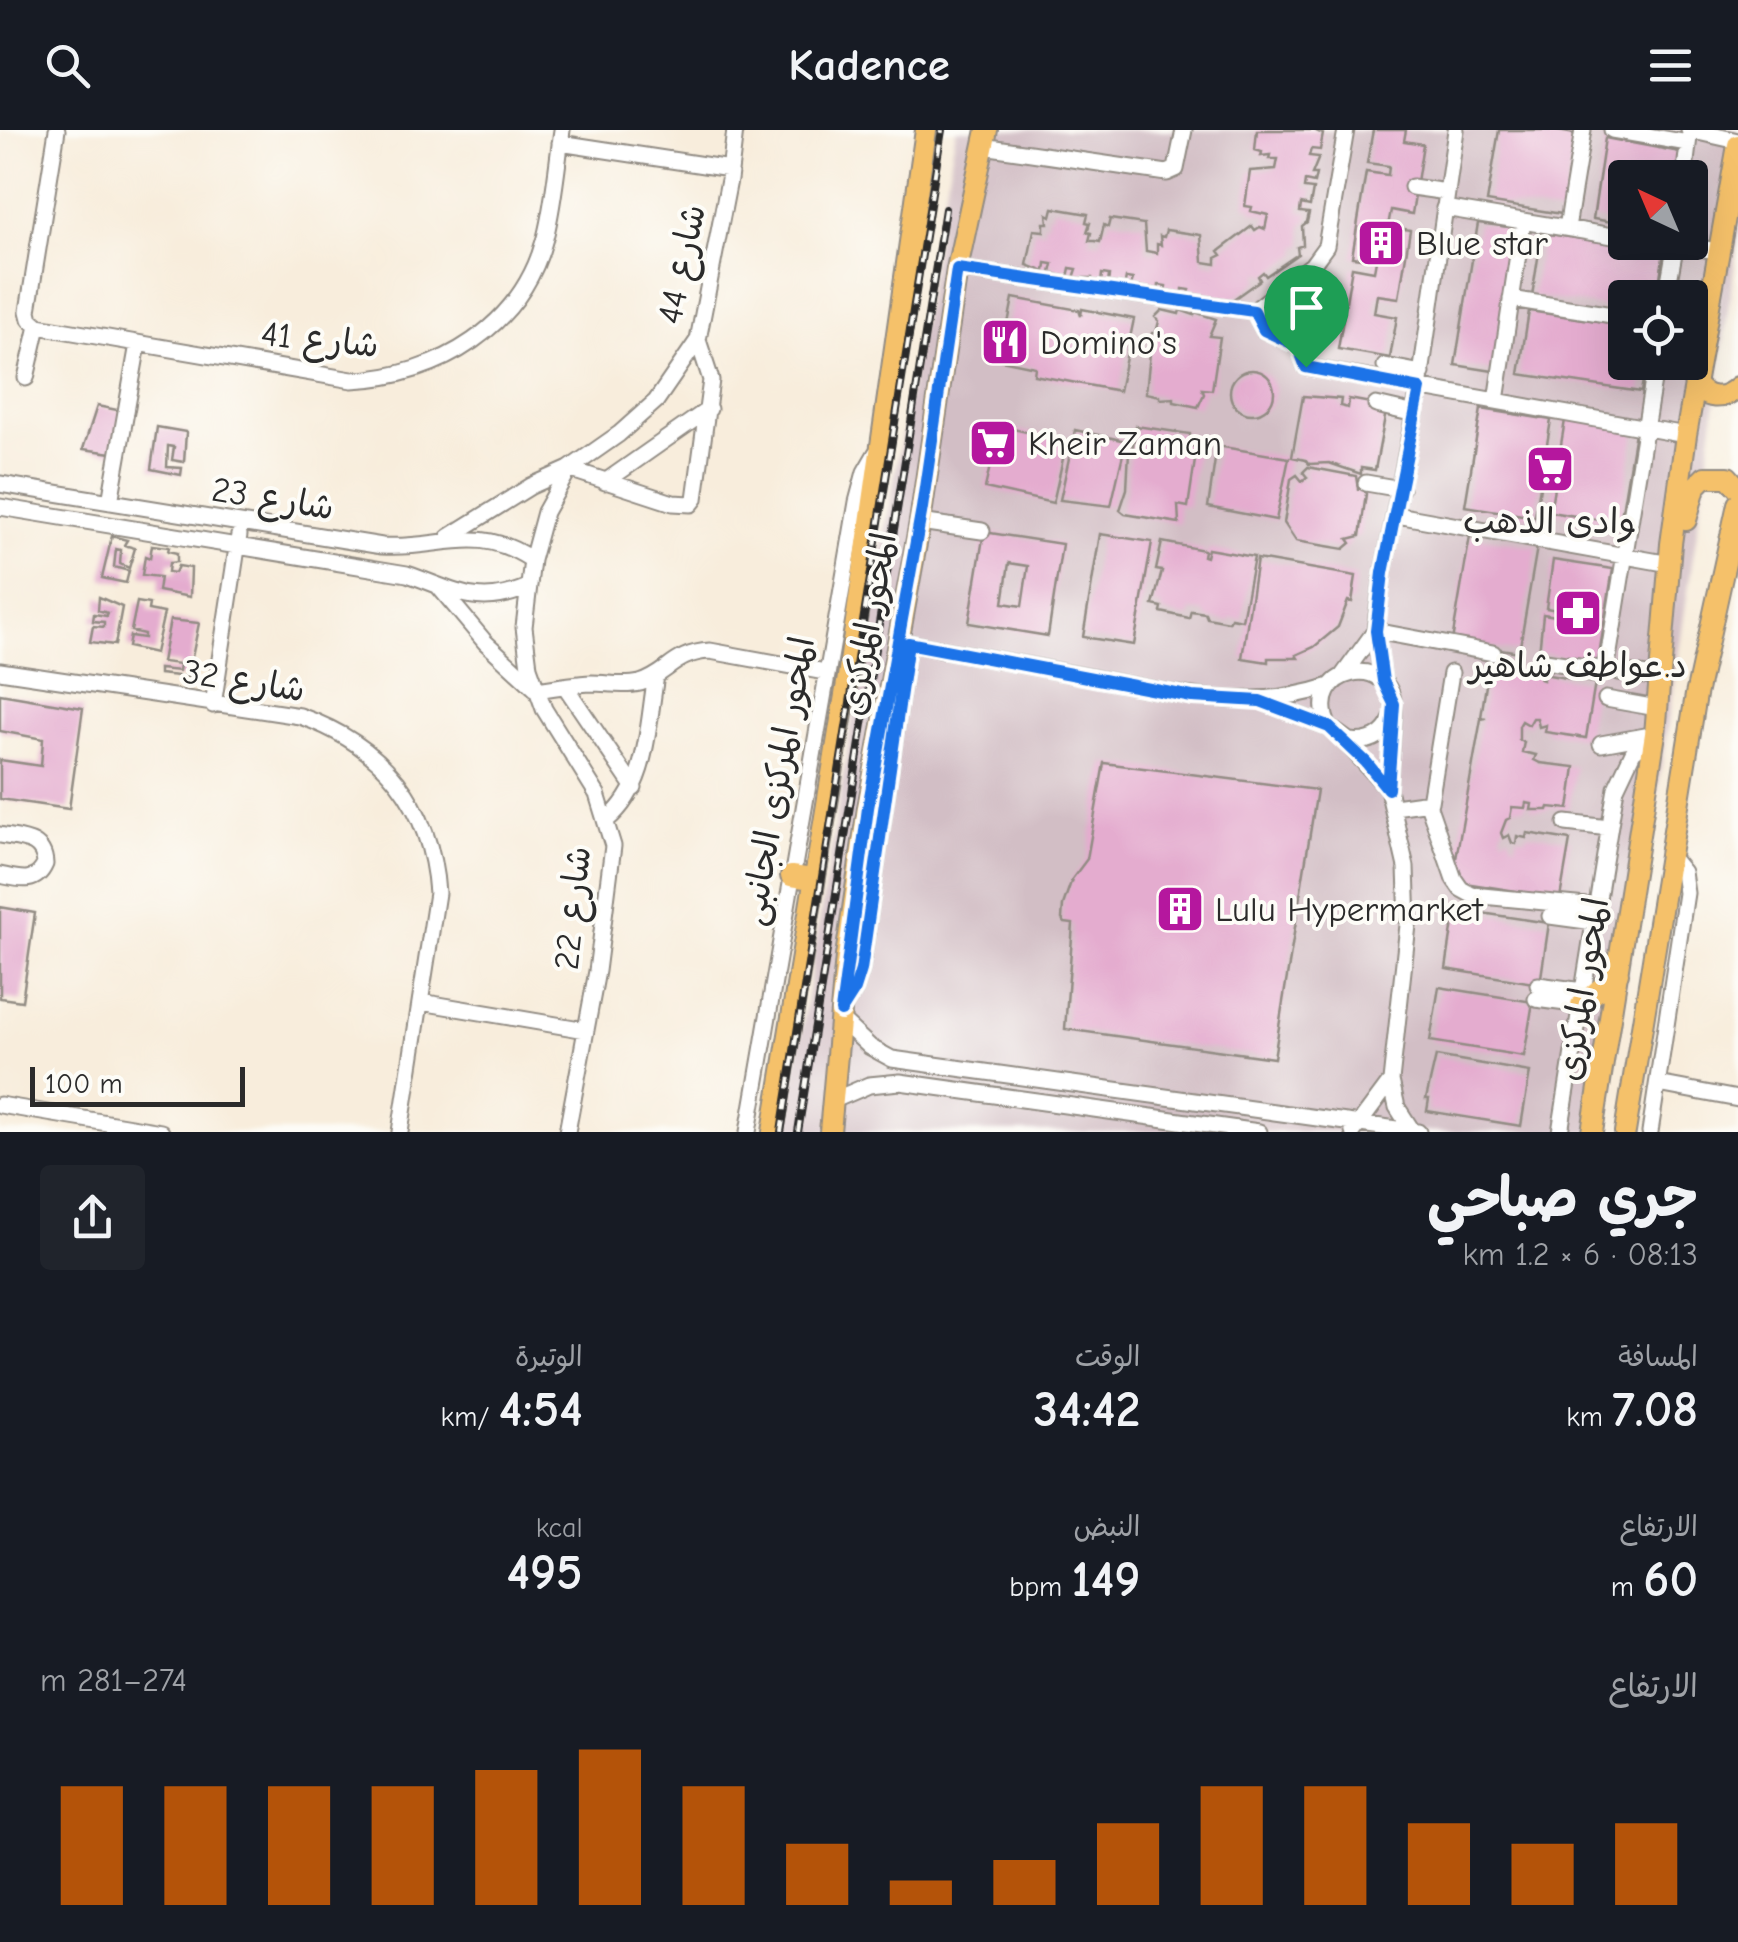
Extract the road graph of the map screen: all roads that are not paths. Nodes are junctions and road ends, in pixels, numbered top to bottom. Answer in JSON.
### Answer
{"nodes":[{"id":1,"x":57,"y":130,"type":"edge"},
{"id":2,"x":735,"y":130,"type":"edge"},
{"id":3,"x":926,"y":130,"type":"edge"},
{"id":4,"x":1184,"y":130,"type":"edge"},
{"id":5,"x":1346,"y":130,"type":"edge"},
{"id":6,"x":1456,"y":130,"type":"edge"},
{"id":7,"x":1583,"y":130,"type":"edge"},
{"id":8,"x":1612,"y":130,"type":"edge"},
{"id":9,"x":1689,"y":133,"type":"edge"},
{"id":10,"x":561,"y":136,"type":"edge"},
{"id":11,"x":985,"y":138,"type":"edge"},
{"id":12,"x":1738,"y":143,"type":"edge"},
{"id":13,"x":1686,"y":160,"type":"edge"},
{"id":14,"x":730,"y":168,"type":"junction"},
{"id":15,"x":1412,"y":187,"type":"dead end"},
{"id":16,"x":1445,"y":200,"type":"junction"},
{"id":17,"x":1523,"y":220,"type":"junction"},
{"id":18,"x":1567,"y":228,"type":"junction"},
{"id":19,"x":1608,"y":235,"type":"edge"},
{"id":20,"x":1708,"y":249,"type":"edge"},
{"id":21,"x":1719,"y":251,"type":"junction"},
{"id":22,"x":957,"y":269,"type":"junction"},
{"id":23,"x":1708,"y":290,"type":"edge"},
{"id":24,"x":1511,"y":299,"type":"junction"},
{"id":25,"x":1254,"y":311,"type":"junction"},
{"id":26,"x":1608,"y":313,"type":"edge"},
{"id":27,"x":38,"y":326,"type":"junction"},
{"id":28,"x":698,"y":340,"type":"junction"},
{"id":29,"x":138,"y":344,"type":"junction"},
{"id":30,"x":1385,"y":366,"type":"dead end"},
{"id":31,"x":26,"y":378,"type":"dead end"},
{"id":32,"x":1654,"y":380,"type":"edge"},
{"id":33,"x":1420,"y":381,"type":"junction"},
{"id":34,"x":1694,"y":382,"type":"joint"},
{"id":35,"x":1738,"y":387,"type":"edge"},
{"id":36,"x":1496,"y":401,"type":"junction"},
{"id":37,"x":1376,"y":405,"type":"dead end"},
{"id":38,"x":709,"y":409,"type":"junction"},
{"id":39,"x":1415,"y":414,"type":"junction"},
{"id":40,"x":1647,"y":427,"type":"junction"},
{"id":41,"x":1686,"y":435,"type":"junction"},
{"id":42,"x":881,"y":446,"type":"junction"},
{"id":43,"x":569,"y":469,"type":"junction"},
{"id":44,"x":606,"y":482,"type":"junction"},
{"id":45,"x":1366,"y":483,"type":"dead end"},
{"id":46,"x":0,"y":484,"type":"edge"},
{"id":47,"x":1738,"y":488,"type":"edge"},
{"id":48,"x":1401,"y":490,"type":"junction"},
{"id":49,"x":110,"y":502,"type":"junction"},
{"id":50,"x":1738,"y":504,"type":"edge"},
{"id":51,"x":138,"y":506,"type":"junction"},
{"id":52,"x":0,"y":507,"type":"edge"},
{"id":53,"x":1396,"y":515,"type":"junction"},
{"id":54,"x":920,"y":522,"type":"junction"},
{"id":55,"x":240,"y":523,"type":"junction"},
{"id":56,"x":134,"y":529,"type":"junction"},
{"id":57,"x":982,"y":532,"type":"dead end"},
{"id":58,"x":435,"y":545,"type":"junction"},
{"id":59,"x":237,"y":546,"type":"junction"},
{"id":60,"x":1670,"y":554,"type":"junction"},
{"id":61,"x":1625,"y":556,"type":"junction"},
{"id":62,"x":532,"y":560,"type":"junction"},
{"id":63,"x":437,"y":584,"type":"junction"},
{"id":64,"x":528,"y":587,"type":"junction"},
{"id":65,"x":1376,"y":631,"type":"junction"},
{"id":66,"x":903,"y":642,"type":"junction"},
{"id":67,"x":1493,"y":652,"type":"dead end"},
{"id":68,"x":1545,"y":661,"type":"dead end"},
{"id":69,"x":1606,"y":670,"type":"junction"},
{"id":70,"x":0,"y":671,"type":"edge"},
{"id":71,"x":825,"y":672,"type":"junction"},
{"id":72,"x":1451,"y":674,"type":"dead end"},
{"id":73,"x":656,"y":676,"type":"junction"},
{"id":74,"x":1660,"y":678,"type":"junction"},
{"id":75,"x":1337,"y":681,"type":"junction"},
{"id":76,"x":1383,"y":681,"type":"junction"},
{"id":77,"x":565,"y":686,"type":"junction"},
{"id":78,"x":537,"y":690,"type":"junction"},
{"id":79,"x":1606,"y":699,"type":"dead end"},
{"id":80,"x":1260,"y":701,"type":"junction"},
{"id":81,"x":213,"y":704,"type":"junction"},
{"id":82,"x":1658,"y":708,"type":"junction"},
{"id":83,"x":1394,"y":712,"type":"junction"},
{"id":84,"x":1336,"y":732,"type":"junction"},
{"id":85,"x":1655,"y":734,"type":"junction"},
{"id":86,"x":1601,"y":744,"type":"dead end"},
{"id":87,"x":634,"y":788,"type":"junction"},
{"id":88,"x":1388,"y":789,"type":"junction"},
{"id":89,"x":1428,"y":804,"type":"junction"},
{"id":90,"x":1394,"y":807,"type":"junction"},
{"id":91,"x":607,"y":820,"type":"junction"},
{"id":92,"x":1566,"y":824,"type":"dead end"},
{"id":93,"x":1608,"y":828,"type":"junction"},
{"id":94,"x":0,"y":835,"type":"edge"},
{"id":95,"x":1669,"y":855,"type":"junction"},
{"id":96,"x":0,"y":874,"type":"edge"},
{"id":97,"x":791,"y":876,"type":"junction"},
{"id":98,"x":813,"y":879,"type":"junction"},
{"id":99,"x":1596,"y":914,"type":"junction"},
{"id":100,"x":1550,"y":916,"type":"dead end"},
{"id":101,"x":1618,"y":974,"type":"junction"},
{"id":102,"x":1537,"y":992,"type":"dead end"},
{"id":103,"x":1582,"y":998,"type":"junction"},
{"id":104,"x":421,"y":1002,"type":"junction"},
{"id":105,"x":840,"y":1015,"type":"junction"},
{"id":106,"x":586,"y":1030,"type":"junction"},
{"id":107,"x":1551,"y":1060,"type":"dead end"},
{"id":108,"x":1572,"y":1064,"type":"junction"},
{"id":109,"x":1391,"y":1082,"type":"junction"},
{"id":110,"x":1658,"y":1084,"type":"junction"},
{"id":111,"x":1738,"y":1099,"type":"edge"},
{"id":112,"x":834,"y":1100,"type":"junction"},
{"id":113,"x":0,"y":1105,"type":"edge"},
{"id":114,"x":1356,"y":1127,"type":"edge"},
{"id":115,"x":150,"y":1131,"type":"edge"},
{"id":116,"x":400,"y":1132,"type":"edge"},
{"id":117,"x":567,"y":1132,"type":"edge"},
{"id":118,"x":748,"y":1132,"type":"edge"},
{"id":119,"x":773,"y":1132,"type":"edge"},
{"id":120,"x":830,"y":1132,"type":"edge"},
{"id":121,"x":1259,"y":1132,"type":"edge"},
{"id":122,"x":1415,"y":1132,"type":"edge"},
{"id":123,"x":1560,"y":1132,"type":"edge"},
{"id":124,"x":1592,"y":1132,"type":"edge"},
{"id":125,"x":1626,"y":1132,"type":"edge"},
{"id":126,"x":1650,"y":1132,"type":"edge"}],
"edges":[{"from":1,"to":27,"type":"street"},
{"from":2,"to":14,"type":"street","name":"شارع 44"},
{"from":3,"to":42,"type":"main road","name":"المحور المركزى"},
{"from":4,"to":11,"type":"street"},
{"from":5,"to":25,"type":"street"},
{"from":6,"to":16,"type":"street"},
{"from":7,"to":18,"type":"street"},
{"from":8,"to":9,"type":"street"},
{"from":9,"to":12,"type":"street"},
{"from":9,"to":13,"type":"street"},
{"from":10,"to":14,"type":"street"},
{"from":10,"to":29,"type":"street","name":"شارع 41"},
{"from":11,"to":22,"type":"main road","name":"المحور المركزى"},
{"from":12,"to":21,"type":"main road","name":"المحور المركزى"},
{"from":14,"to":28,"type":"street","name":"شارع 44"},
{"from":15,"to":16,"type":"street"},
{"from":16,"to":17,"type":"street"},
{"from":16,"to":33,"type":"street"},
{"from":17,"to":18,"type":"street"},
{"from":17,"to":24,"type":"street"},
{"from":18,"to":19,"type":"street"},
{"from":20,"to":21,"type":"street"},
{"from":21,"to":23,"type":"main road","name":"المحور المركزى"},
{"from":22,"to":25,"type":"street"},
{"from":22,"to":54,"type":"main road","name":"المحور المركزى"},
{"from":24,"to":26,"type":"street"},
{"from":24,"to":36,"type":"street"},
{"from":25,"to":33,"type":"street"},
{"from":27,"to":29,"type":"street","name":"شارع 41"},
{"from":27,"to":31,"type":"street"},
{"from":28,"to":38,"type":"street"},
{"from":28,"to":43,"type":"street","name":"شارع 44"},
{"from":29,"to":49,"type":"street"},
{"from":30,"to":33,"type":"street"},
{"from":32,"to":40,"type":"street"},
{"from":33,"to":36,"type":"street"},
{"from":33,"to":39,"type":"street"},
{"from":34,"to":35,"type":"main road"},
{"from":34,"to":41,"type":"main road","name":"المحور المركزى"},
{"from":36,"to":40,"type":"street"},
{"from":37,"to":39,"type":"street"},
{"from":38,"to":44,"type":"street"},
{"from":38,"to":44,"type":"street"},
{"from":39,"to":48,"type":"street"},
{"from":40,"to":41,"type":"street"},
{"from":40,"to":61,"type":"street"},
{"from":41,"to":60,"type":"main road","name":"المحور المركزى"},
{"from":42,"to":71,"type":"street","name":"المحور المركزى الجانبى"},
{"from":42,"to":98,"type":"main road","name":"المحور المركزى"},
{"from":43,"to":44,"type":"street"},
{"from":43,"to":58,"type":"street"},
{"from":43,"to":62,"type":"street","name":"شارع 44"},
{"from":45,"to":48,"type":"street"},
{"from":46,"to":49,"type":"street","name":"شارع 23"},
{"from":47,"to":60,"type":"main road"},
{"from":48,"to":53,"type":"street"},
{"from":49,"to":51,"type":"street","name":"شارع 23"},
{"from":50,"to":95,"type":"main road","name":"المحور المركزى"},
{"from":51,"to":55,"type":"street","name":"شارع 23"},
{"from":51,"to":56,"type":"street"},
{"from":52,"to":56,"type":"street","name":"شارع 23"},
{"from":53,"to":61,"type":"street"},
{"from":53,"to":65,"type":"street"},
{"from":54,"to":57,"type":"street"},
{"from":54,"to":66,"type":"main road","name":"المحور المركزى"},
{"from":55,"to":58,"type":"street","name":"شارع 23"},
{"from":55,"to":59,"type":"street"},
{"from":56,"to":59,"type":"street","name":"شارع 23"},
{"from":58,"to":62,"type":"street","name":"شارع 23"},
{"from":59,"to":63,"type":"street","name":"شارع 23"},
{"from":59,"to":81,"type":"street"},
{"from":60,"to":61,"type":"street"},
{"from":60,"to":74,"type":"main road","name":"المحور المركزى"},
{"from":61,"to":69,"type":"street"},
{"from":62,"to":64,"type":"street","name":"شارع 44"},
{"from":63,"to":64,"type":"street","name":"شارع 23"},
{"from":63,"to":78,"type":"street"},
{"from":64,"to":78,"type":"street","name":"شارع 22"},
{"from":65,"to":67,"type":"street"},
{"from":65,"to":75,"type":"street"},
{"from":65,"to":76,"type":"street"},
{"from":66,"to":80,"type":"street"},
{"from":66,"to":105,"type":"main road","name":"المحور المركزى"},
{"from":68,"to":69,"type":"street"},
{"from":69,"to":74,"type":"street"},
{"from":70,"to":81,"type":"street","name":"شارع 32"},
{"from":71,"to":73,"type":"street"},
{"from":71,"to":97,"type":"street","name":"المحور المركزى الجانبى"},
{"from":72,"to":89,"type":"street"},
{"from":73,"to":77,"type":"street"},
{"from":73,"to":87,"type":"street"},
{"from":74,"to":82,"type":"main road","name":"المحور المركزى"},
{"from":75,"to":76,"type":"street"},
{"from":75,"to":80,"type":"street"},
{"from":75,"to":84,"type":"street"},
{"from":76,"to":83,"type":"street"},
{"from":77,"to":78,"type":"street"},
{"from":77,"to":87,"type":"street"},
{"from":78,"to":91,"type":"street","name":"شارع 22"},
{"from":79,"to":82,"type":"street"},
{"from":80,"to":84,"type":"street"},
{"from":81,"to":104,"type":"street","name":"شارع 32"},
{"from":82,"to":85,"type":"main road","name":"المحور المركزى"},
{"from":83,"to":84,"type":"street"},
{"from":83,"to":88,"type":"street"},
{"from":84,"to":88,"type":"street"},
{"from":85,"to":86,"type":"street"},
{"from":85,"to":93,"type":"street"},
{"from":85,"to":101,"type":"main road","name":"المحور المركزى"},
{"from":87,"to":91,"type":"street"},
{"from":88,"to":90,"type":"street"},
{"from":89,"to":90,"type":"street"},
{"from":89,"to":99,"type":"street"},
{"from":90,"to":109,"type":"street"},
{"from":91,"to":106,"type":"street","name":"شارع 22"},
{"from":92,"to":93,"type":"street"},
{"from":93,"to":99,"type":"street"},
{"from":94,"to":96,"type":"street"},
{"from":95,"to":110,"type":"street"},
{"from":95,"to":125,"type":"main road","name":"المحور المركزى"},
{"from":97,"to":98,"type":"main road"},
{"from":97,"to":118,"type":"street","name":"المحور المركزى الجانبى"},
{"from":98,"to":119,"type":"main road","name":"المحور المركزى"},
{"from":99,"to":100,"type":"street"},
{"from":99,"to":103,"type":"street"},
{"from":101,"to":103,"type":"main road"},
{"from":101,"to":124,"type":"main road","name":"المحور المركزى"},
{"from":102,"to":103,"type":"street"},
{"from":103,"to":108,"type":"street"},
{"from":104,"to":106,"type":"street"},
{"from":104,"to":116,"type":"street","name":"شارع 32"},
{"from":105,"to":112,"type":"main road","name":"المحور المركزى"},
{"from":105,"to":114,"type":"street"},
{"from":106,"to":117,"type":"street","name":"شارع 22"},
{"from":107,"to":108,"type":"street"},
{"from":108,"to":123,"type":"street"},
{"from":109,"to":114,"type":"street"},
{"from":109,"to":122,"type":"street"},
{"from":110,"to":111,"type":"street"},
{"from":110,"to":126,"type":"street"},
{"from":112,"to":120,"type":"main road","name":"المحور المركزى"},
{"from":112,"to":121,"type":"street"},
{"from":113,"to":115,"type":"street"},
{"from":114,"to":122,"type":"street"}]}
